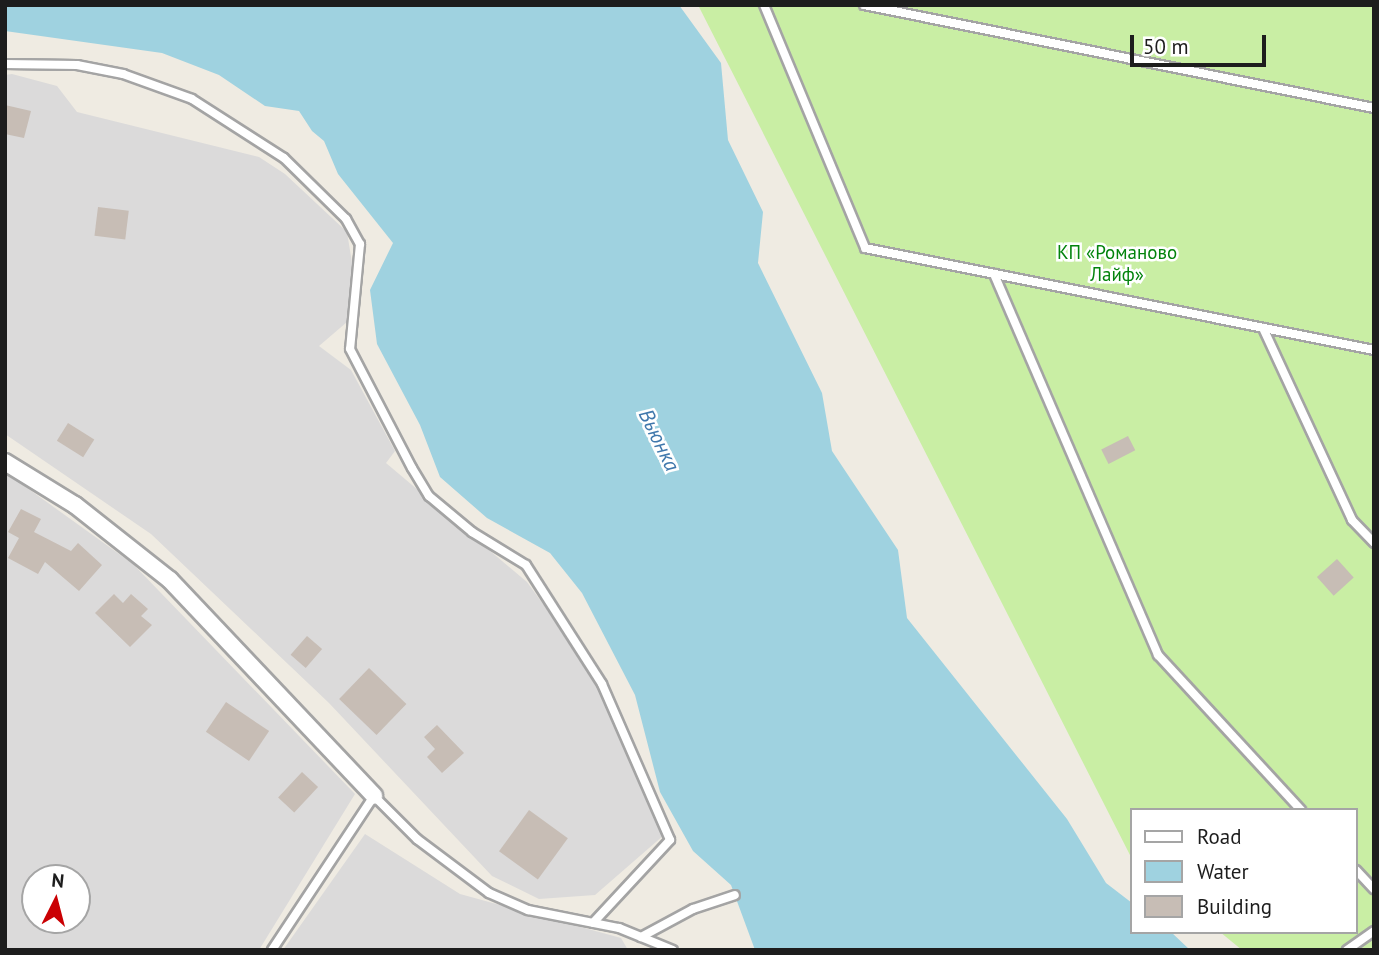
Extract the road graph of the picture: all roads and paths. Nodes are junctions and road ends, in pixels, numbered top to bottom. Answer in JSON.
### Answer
{"nodes":[{"id":1,"x":764,"y":5,"type":"edge"},
{"id":2,"x":864,"y":5,"type":"edge"},
{"id":3,"x":5,"y":64,"type":"edge"},
{"id":4,"x":1374,"y":108,"type":"edge"},
{"id":5,"x":993,"y":274,"type":"junction"},
{"id":6,"x":1263,"y":328,"type":"junction"},
{"id":7,"x":1374,"y":350,"type":"edge"},
{"id":8,"x":5,"y":462,"type":"edge"},
{"id":9,"x":1374,"y":543,"type":"edge"},
{"id":10,"x":374,"y":796,"type":"junction"},
{"id":11,"x":1299,"y":808,"type":"edge"},
{"id":12,"x":1358,"y":872,"type":"edge"},
{"id":13,"x":1374,"y":889,"type":"edge"},
{"id":14,"x":735,"y":895,"type":"dead end"},
{"id":15,"x":593,"y":923,"type":"junction"},
{"id":16,"x":1374,"y":931,"type":"edge"},
{"id":17,"x":641,"y":937,"type":"junction"},
{"id":18,"x":272,"y":950,"type":"edge"},
{"id":19,"x":673,"y":950,"type":"edge"},
{"id":20,"x":1347,"y":950,"type":"edge"}],
"edges":[{"from":1,"to":5,"type":"lane"},
{"from":2,"to":4,"type":"lane"},
{"from":3,"to":15,"type":"lane"},
{"from":5,"to":6,"type":"lane"},
{"from":5,"to":11,"type":"lane"},
{"from":6,"to":7,"type":"lane"},
{"from":6,"to":9,"type":"lane"},
{"from":8,"to":10,"type":"street"},
{"from":10,"to":15,"type":"lane"},
{"from":10,"to":18,"type":"lane"},
{"from":12,"to":13,"type":"lane"},
{"from":14,"to":17,"type":"lane"},
{"from":15,"to":17,"type":"lane"},
{"from":16,"to":20,"type":"lane"},
{"from":17,"to":19,"type":"lane"}]}
